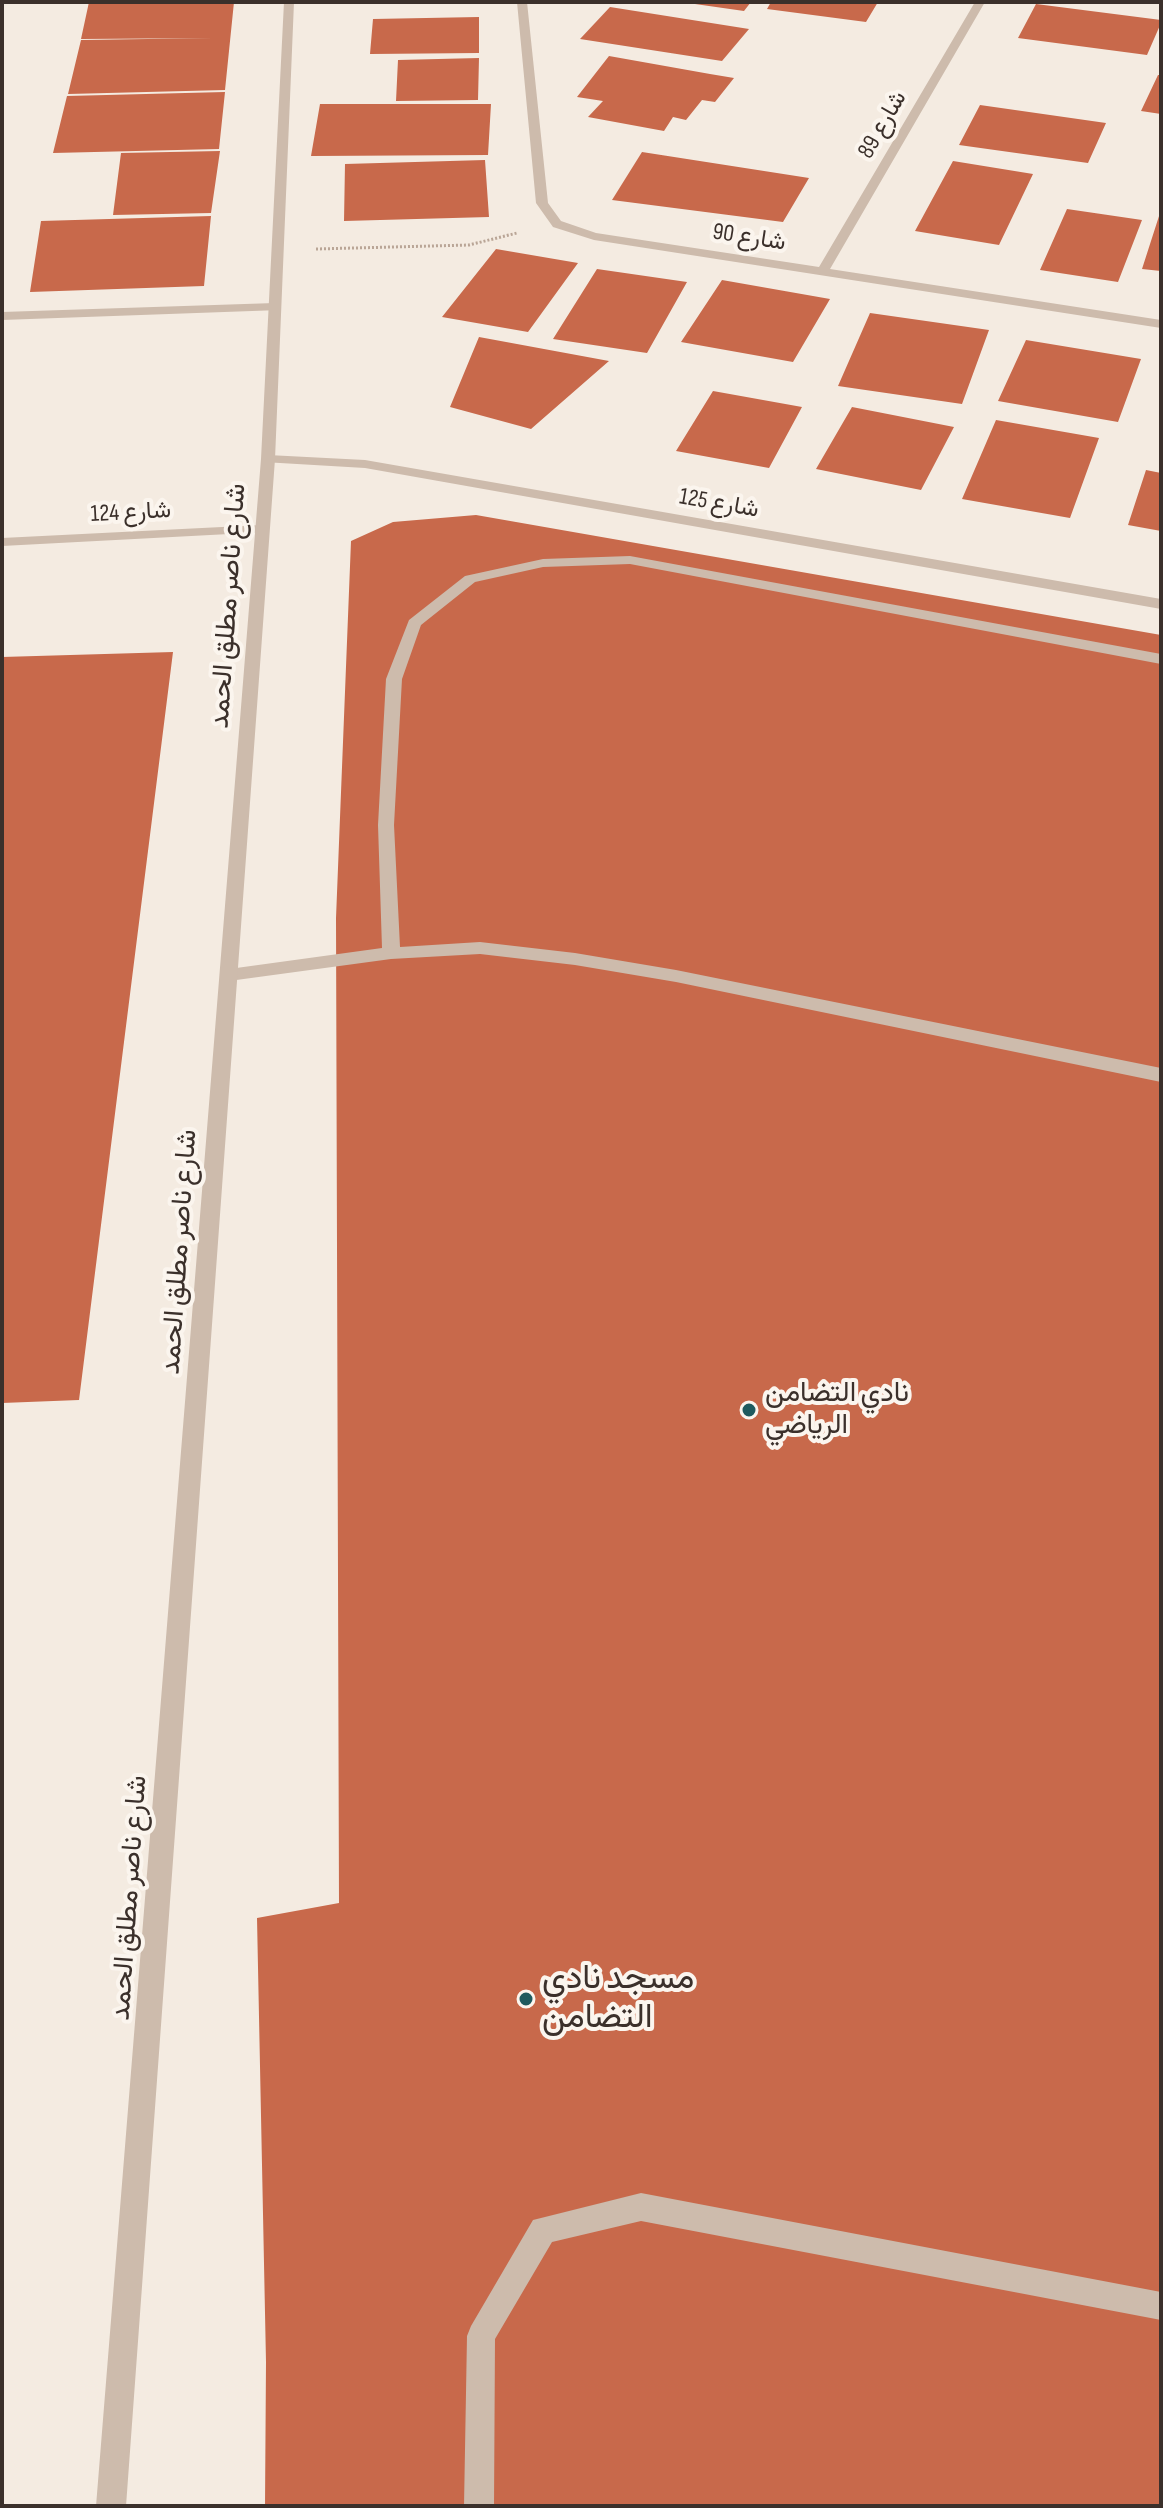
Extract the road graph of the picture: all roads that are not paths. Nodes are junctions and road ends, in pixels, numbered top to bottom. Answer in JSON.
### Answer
{"nodes":[{"id":1,"x":289,"y":2,"type":"edge"},
{"id":2,"x":522,"y":2,"type":"edge"},
{"id":3,"x":980,"y":2,"type":"edge"},
{"id":4,"x":823,"y":271,"type":"junction"},
{"id":5,"x":275,"y":307,"type":"junction"},
{"id":6,"x":2,"y":316,"type":"edge"},
{"id":7,"x":1161,"y":324,"type":"edge"},
{"id":8,"x":268,"y":459,"type":"junction"},
{"id":9,"x":262,"y":529,"type":"junction"},
{"id":10,"x":2,"y":542,"type":"edge"},
{"id":11,"x":1161,"y":604,"type":"edge"},
{"id":12,"x":1161,"y":659,"type":"edge"},
{"id":13,"x":391,"y":953,"type":"junction"},
{"id":14,"x":229,"y":975,"type":"junction"},
{"id":15,"x":1161,"y":1075,"type":"edge"},
{"id":16,"x":1161,"y":2306,"type":"edge"},
{"id":17,"x":111,"y":2506,"type":"edge"},
{"id":18,"x":479,"y":2506,"type":"edge"}],
"edges":[{"from":1,"to":5,"type":"street","name":"شارع ناصر مطلق الحمد"},
{"from":2,"to":4,"type":"street","name":"شارع 90"},
{"from":3,"to":4,"type":"street","name":"شارع 89"},
{"from":4,"to":7,"type":"street","name":"شارع 90"},
{"from":5,"to":6,"type":"street"},
{"from":5,"to":8,"type":"street","name":"شارع ناصر مطلق الحمد"},
{"from":8,"to":9,"type":"street","name":"شارع ناصر مطلق الحمد"},
{"from":8,"to":11,"type":"street","name":"شارع 125"},
{"from":9,"to":10,"type":"street","name":"شارع 124"},
{"from":9,"to":14,"type":"street","name":"شارع ناصر مطلق الحمد"},
{"from":12,"to":13,"type":"street"},
{"from":13,"to":14,"type":"street"},
{"from":13,"to":15,"type":"street"},
{"from":14,"to":17,"type":"street","name":"شارع ناصر مطلق الحمد"},
{"from":16,"to":18,"type":"street"}]}
